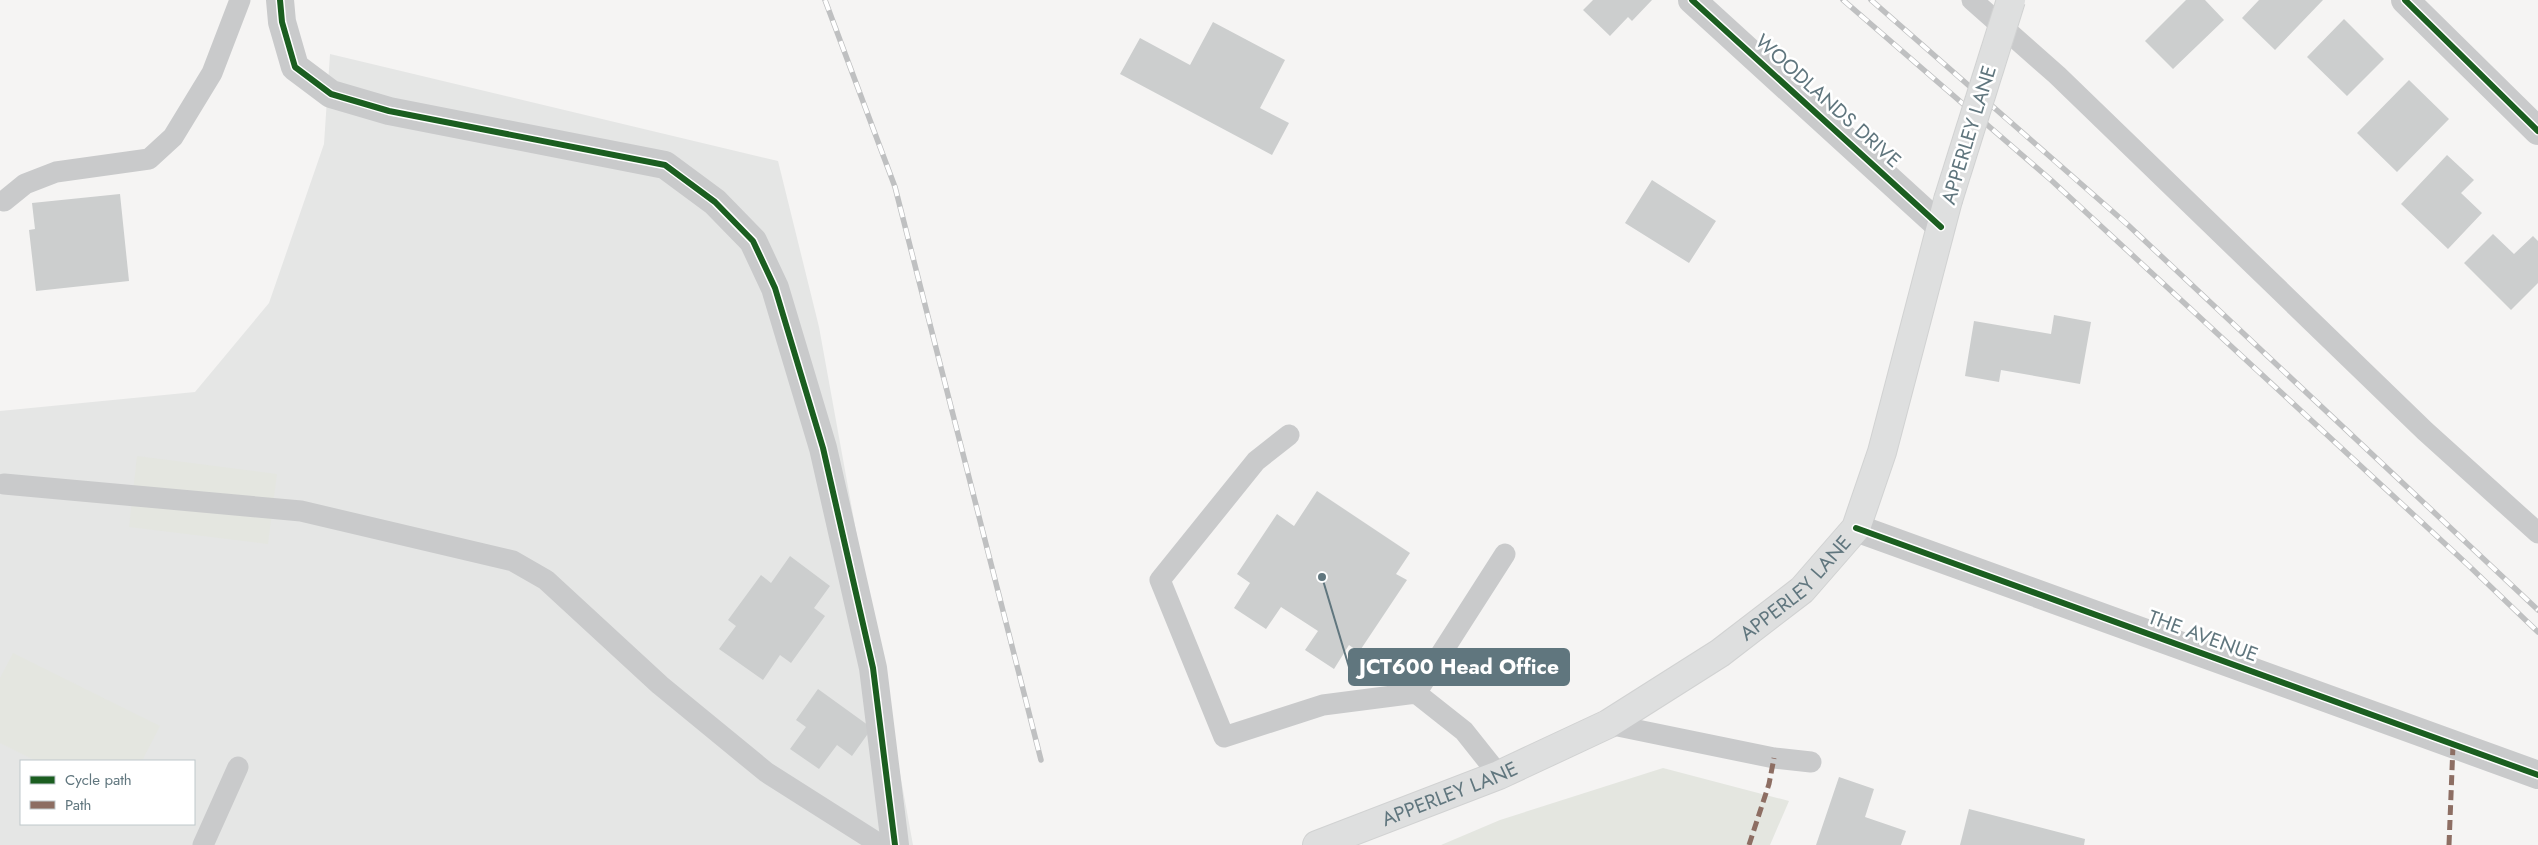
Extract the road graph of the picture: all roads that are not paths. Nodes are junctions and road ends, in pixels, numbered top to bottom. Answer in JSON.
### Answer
{"nodes":[{"id":1,"x":240,"y":0,"type":"edge"},
{"id":2,"x":280,"y":0,"type":"edge"},
{"id":3,"x":1692,"y":0,"type":"edge"},
{"id":4,"x":1972,"y":0,"type":"edge"},
{"id":5,"x":2011,"y":0,"type":"edge"},
{"id":6,"x":2404,"y":0,"type":"edge"},
{"id":7,"x":2538,"y":131,"type":"edge"},
{"id":8,"x":4,"y":201,"type":"dead end"},
{"id":9,"x":1941,"y":227,"type":"junction"},
{"id":10,"x":1289,"y":435,"type":"dead end"},
{"id":11,"x":4,"y":484,"type":"dead end"},
{"id":12,"x":1856,"y":528,"type":"junction"},
{"id":13,"x":2538,"y":534,"type":"edge"},
{"id":14,"x":1505,"y":554,"type":"dead end"},
{"id":15,"x":1416,"y":693,"type":"junction"},
{"id":16,"x":1608,"y":724,"type":"junction"},
{"id":17,"x":1811,"y":762,"type":"dead end"},
{"id":18,"x":238,"y":767,"type":"dead end"},
{"id":19,"x":1499,"y":775,"type":"junction"},
{"id":20,"x":2538,"y":775,"type":"edge"},
{"id":21,"x":203,"y":845,"type":"edge"},
{"id":22,"x":881,"y":845,"type":"edge"},
{"id":23,"x":895,"y":845,"type":"edge"},
{"id":24,"x":1317,"y":845,"type":"edge"}],
"edges":[{"from":1,"to":8,"type":"lane"},
{"from":2,"to":23,"type":"street"},
{"from":3,"to":9,"type":"street","name":"WOODLANDS DRIVE"},
{"from":4,"to":13,"type":"lane"},
{"from":5,"to":9,"type":"highway","name":"APPERLEY LANE","bridge":true},
{"from":6,"to":7,"type":"street"},
{"from":9,"to":12,"type":"highway","name":"APPERLEY LANE"},
{"from":10,"to":15,"type":"lane"},
{"from":11,"to":22,"type":"lane"},
{"from":12,"to":16,"type":"highway","name":"APPERLEY LANE"},
{"from":12,"to":20,"type":"street","name":"THE AVENUE"},
{"from":14,"to":15,"type":"lane"},
{"from":15,"to":19,"type":"lane"},
{"from":16,"to":17,"type":"lane"},
{"from":16,"to":19,"type":"highway","name":"APPERLEY LANE"},
{"from":18,"to":21,"type":"lane"},
{"from":19,"to":24,"type":"highway","name":"APPERLEY LANE"}]}
